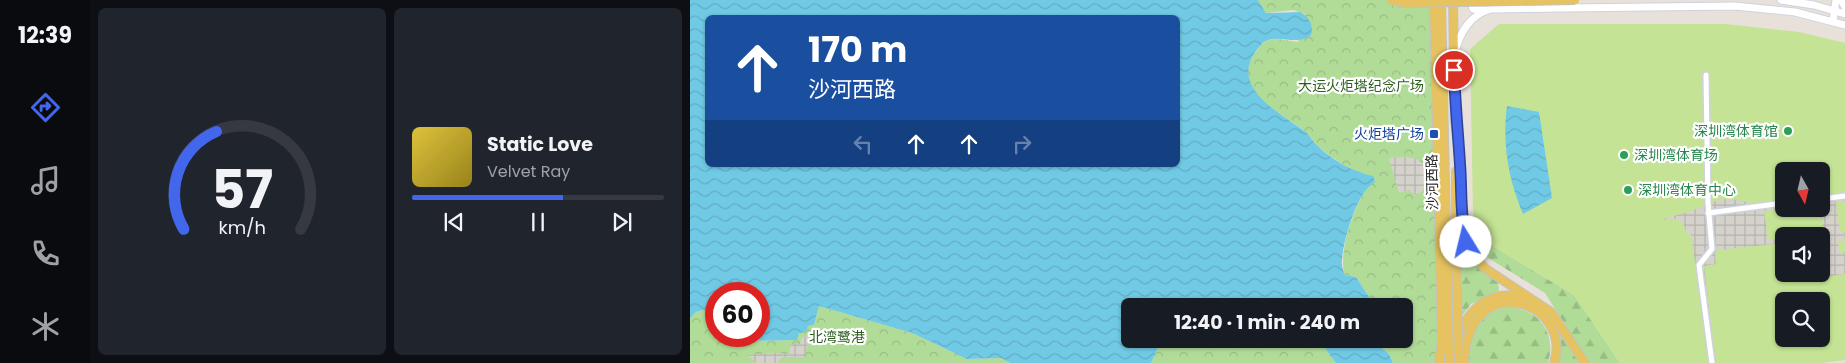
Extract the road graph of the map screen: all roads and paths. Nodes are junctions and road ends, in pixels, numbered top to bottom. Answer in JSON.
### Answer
{"nodes":[{"id":1,"x":1391,"y":0,"type":"edge"},
{"id":2,"x":1436,"y":0,"type":"edge"},
{"id":3,"x":1453,"y":0,"type":"edge"},
{"id":4,"x":1470,"y":0,"type":"edge"},
{"id":5,"x":1575,"y":0,"type":"edge"},
{"id":6,"x":1781,"y":0,"type":"edge"},
{"id":7,"x":1812,"y":0,"type":"edge"},
{"id":8,"x":1827,"y":0,"type":"edge"},
{"id":9,"x":1836,"y":0,"type":"edge"},
{"id":10,"x":1841,"y":0,"type":"edge"},
{"id":11,"x":1797,"y":2,"type":"junction"},
{"id":12,"x":1624,"y":4,"type":"edge"},
{"id":13,"x":1845,"y":7,"type":"edge"},
{"id":14,"x":1827,"y":8,"type":"junction"},
{"id":15,"x":1491,"y":9,"type":"junction"},
{"id":16,"x":1834,"y":11,"type":"junction"},
{"id":17,"x":1845,"y":14,"type":"edge"},
{"id":18,"x":1829,"y":20,"type":"junction"},
{"id":19,"x":1845,"y":25,"type":"edge"},
{"id":20,"x":1454,"y":54,"type":"junction"},
{"id":21,"x":1706,"y":75,"type":"dead end"},
{"id":22,"x":1455,"y":120,"type":"junction"},
{"id":23,"x":1436,"y":142,"type":"junction"},
{"id":24,"x":1845,"y":196,"type":"edge"},
{"id":25,"x":1445,"y":197,"type":"junction"},
{"id":26,"x":1830,"y":199,"type":"edge"},
{"id":27,"x":1775,"y":205,"type":"edge"},
{"id":28,"x":1708,"y":213,"type":"junction"},
{"id":29,"x":1705,"y":257,"type":"junction"},
{"id":30,"x":1706,"y":265,"type":"dead end"},
{"id":31,"x":1514,"y":291,"type":"junction"},
{"id":32,"x":1535,"y":305,"type":"junction"},
{"id":33,"x":1439,"y":363,"type":"edge"},
{"id":34,"x":1449,"y":363,"type":"edge"},
{"id":35,"x":1453,"y":363,"type":"edge"},
{"id":36,"x":1459,"y":363,"type":"edge"},
{"id":37,"x":1464,"y":363,"type":"edge"},
{"id":38,"x":1554,"y":363,"type":"edge"},
{"id":39,"x":1585,"y":363,"type":"edge"},
{"id":40,"x":1712,"y":363,"type":"edge"}],
"edges":[{"from":1,"to":5,"type":"main road","bridge":true},
{"from":2,"to":23,"type":"main road"},
{"from":2,"to":25,"type":"main road","name":"沙河西路"},
{"from":3,"to":20,"type":"main road","name":"沙河西路"},
{"from":4,"to":15,"type":"main road"},
{"from":6,"to":11,"type":"main road"},
{"from":7,"to":11,"type":"main road"},
{"from":8,"to":14,"type":"main road"},
{"from":9,"to":16,"type":"main road"},
{"from":10,"to":13,"type":"main road"},
{"from":11,"to":14,"type":"main road"},
{"from":12,"to":15,"type":"main road"},
{"from":12,"to":18,"type":"main road"},
{"from":14,"to":16,"type":"main road"},
{"from":14,"to":18,"type":"main road"},
{"from":15,"to":20,"type":"main road"},
{"from":16,"to":17,"type":"main road"},
{"from":16,"to":18,"type":"main road"},
{"from":18,"to":19,"type":"main road"},
{"from":20,"to":22,"type":"main road","name":"沙河西路"},
{"from":21,"to":28,"type":"street"},
{"from":22,"to":31,"type":"main road"},
{"from":22,"to":36,"type":"main road","name":"沙河西路","bridge":true},
{"from":23,"to":25,"type":"main road"},
{"from":23,"to":33,"type":"main road"},
{"from":24,"to":26,"type":"street"},
{"from":25,"to":34,"type":"main road","name":"沙河西路"},
{"from":27,"to":28,"type":"street"},
{"from":28,"to":29,"type":"street"},
{"from":29,"to":30,"type":"street"},
{"from":29,"to":40,"type":"street"},
{"from":31,"to":32,"type":"main road"},
{"from":31,"to":35,"type":"main road"},
{"from":32,"to":37,"type":"main road"},
{"from":32,"to":38,"type":"main road"},
{"from":32,"to":39,"type":"main road"}]}
